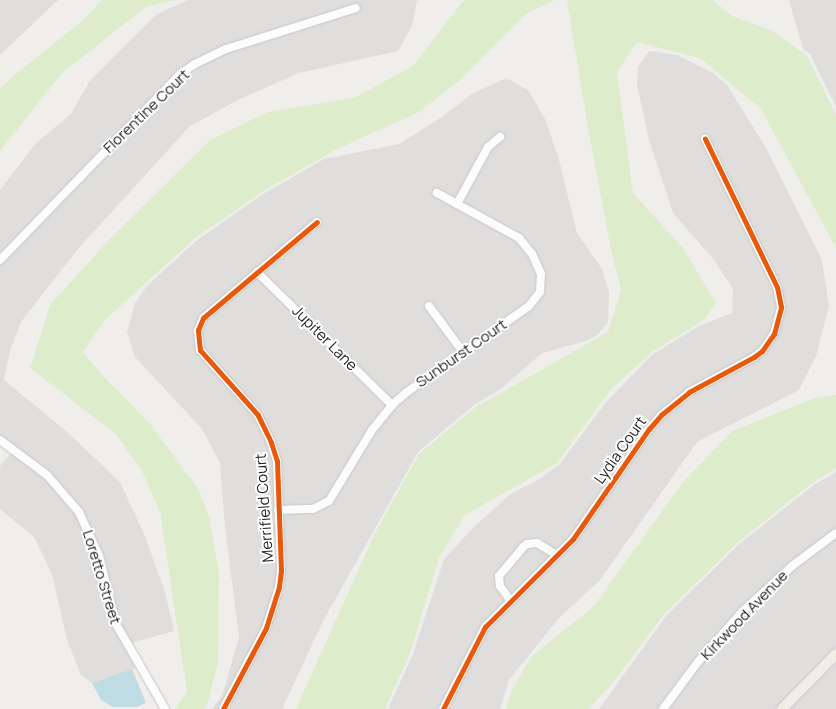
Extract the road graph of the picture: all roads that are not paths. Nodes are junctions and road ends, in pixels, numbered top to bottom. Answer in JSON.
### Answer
{"nodes":[{"id":1,"x":356,"y":8,"type":"dead end"},
{"id":2,"x":500,"y":137,"type":"dead end"},
{"id":3,"x":705,"y":139,"type":"dead end"},
{"id":4,"x":437,"y":193,"type":"dead end"},
{"id":5,"x":457,"y":204,"type":"junction"},
{"id":6,"x":317,"y":222,"type":"dead end"},
{"id":7,"x":0,"y":260,"type":"edge"},
{"id":8,"x":257,"y":272,"type":"junction"},
{"id":9,"x":430,"y":306,"type":"dead end"},
{"id":10,"x":463,"y":352,"type":"junction"},
{"id":11,"x":392,"y":405,"type":"junction"},
{"id":12,"x":0,"y":440,"type":"edge"},
{"id":13,"x":278,"y":510,"type":"junction"},
{"id":14,"x":835,"y":536,"type":"edge"},
{"id":15,"x":557,"y":555,"type":"junction"},
{"id":16,"x":510,"y":600,"type":"junction"},
{"id":17,"x":836,"y":654,"type":"edge"},
{"id":18,"x":165,"y":709,"type":"edge"},
{"id":19,"x":224,"y":709,"type":"edge"},
{"id":20,"x":443,"y":709,"type":"edge"},
{"id":21,"x":664,"y":709,"type":"edge"},
{"id":22,"x":782,"y":709,"type":"edge"}],
"edges":[{"from":1,"to":7,"type":"street","name":"Florentine Court"},
{"from":2,"to":5,"type":"street"},
{"from":3,"to":15,"type":"street","name":"Lydia Court"},
{"from":4,"to":5,"type":"street","name":"Sunburst Court"},
{"from":5,"to":10,"type":"street","name":"Sunburst Court"},
{"from":6,"to":8,"type":"street","name":"Merrifield Court"},
{"from":8,"to":11,"type":"street","name":"Jupiter Lane"},
{"from":8,"to":13,"type":"street","name":"Merrifield Court"},
{"from":9,"to":10,"type":"street"},
{"from":10,"to":11,"type":"street","name":"Sunburst Court"},
{"from":11,"to":13,"type":"street","name":"Sunburst Court"},
{"from":12,"to":18,"type":"street","name":"Loretto Street"},
{"from":13,"to":19,"type":"street","name":"Merrifield Court"},
{"from":14,"to":21,"type":"street","name":"Kirkwood Avenue"},
{"from":15,"to":16,"type":"street","name":"Lydia Court"},
{"from":15,"to":16,"type":"street"},
{"from":16,"to":20,"type":"street","name":"Lydia Court"},
{"from":17,"to":22,"type":"main road"}]}
